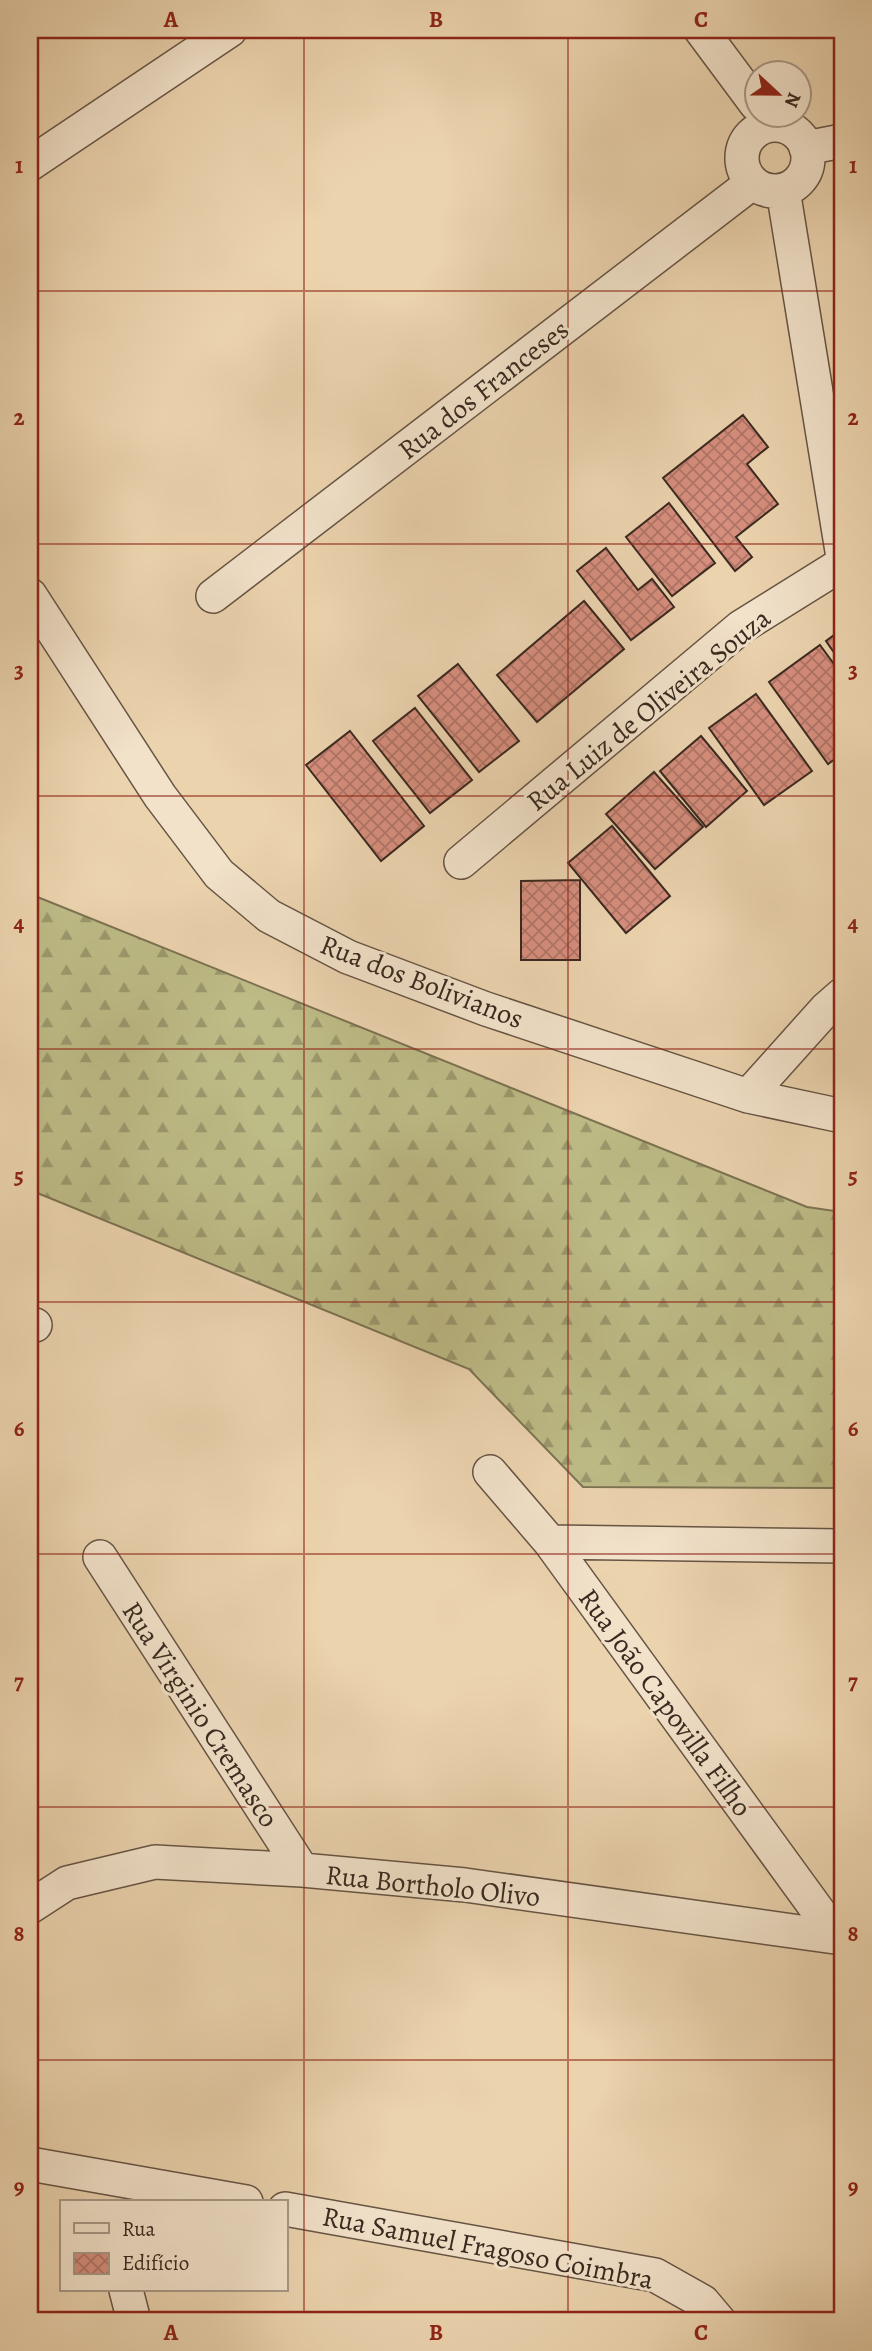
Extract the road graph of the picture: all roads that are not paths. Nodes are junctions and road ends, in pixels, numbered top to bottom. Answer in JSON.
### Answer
{"nodes":[{"id":1,"x":230,"y":30,"type":"edge"},
{"id":2,"x":701,"y":30,"type":"edge"},
{"id":3,"x":742,"y":85,"type":"edge"},
{"id":4,"x":759,"y":130,"type":"edge"},
{"id":5,"x":792,"y":130,"type":"edge"},
{"id":6,"x":842,"y":141,"type":"edge"},
{"id":7,"x":806,"y":148,"type":"junction"},
{"id":8,"x":30,"y":164,"type":"edge"},
{"id":9,"x":767,"y":186,"type":"junction"},
{"id":10,"x":842,"y":551,"type":"edge"},
{"id":11,"x":842,"y":564,"type":"edge"},
{"id":12,"x":30,"y":595,"type":"edge"},
{"id":13,"x":214,"y":596,"type":"dead end"},
{"id":14,"x":461,"y":862,"type":"dead end"},
{"id":15,"x":842,"y":995,"type":"edge"},
{"id":16,"x":748,"y":1096,"type":"junction"},
{"id":17,"x":842,"y":1115,"type":"edge"},
{"id":18,"x":490,"y":1472,"type":"dead end"},
{"id":19,"x":550,"y":1542,"type":"junction"},
{"id":20,"x":842,"y":1546,"type":"edge"},
{"id":21,"x":100,"y":1558,"type":"dead end"},
{"id":22,"x":302,"y":1870,"type":"junction"},
{"id":23,"x":30,"y":1907,"type":"edge"},
{"id":24,"x":839,"y":1938,"type":"edge"},
{"id":25,"x":30,"y":2164,"type":"edge"},
{"id":26,"x":102,"y":2189,"type":"edge"},
{"id":27,"x":224,"y":2200,"type":"edge"},
{"id":28,"x":287,"y":2209,"type":"edge"},
{"id":29,"x":127,"y":2292,"type":"edge"},
{"id":30,"x":134,"y":2321,"type":"edge"},
{"id":31,"x":719,"y":2321,"type":"edge"}],
"edges":[{"from":1,"to":8,"type":"street"},
{"from":2,"to":3,"type":"street"},
{"from":4,"to":9,"type":"street"},
{"from":5,"to":7,"type":"street"},
{"from":6,"to":7,"type":"street"},
{"from":7,"to":9,"type":"street"},
{"from":9,"to":10,"type":"street"},
{"from":9,"to":13,"type":"street","name":"Rua dos Franceses"},
{"from":11,"to":14,"type":"street","name":"Rua Luiz de Oliveira Souza"},
{"from":12,"to":16,"type":"street","name":"Rua dos Bolivianos"},
{"from":15,"to":16,"type":"street"},
{"from":16,"to":17,"type":"street","name":"Rua dos Bolivianos"},
{"from":18,"to":19,"type":"street","name":"Rua João Capovilla Filho"},
{"from":19,"to":20,"type":"street"},
{"from":19,"to":24,"type":"street","name":"Rua João Capovilla Filho"},
{"from":21,"to":22,"type":"street","name":"Rua Virginio Cremasco"},
{"from":22,"to":23,"type":"street","name":"Rua Bortholo Olivo"},
{"from":22,"to":24,"type":"street","name":"Rua Bortholo Olivo"},
{"from":25,"to":26,"type":"street"},
{"from":26,"to":27,"type":"street"},
{"from":28,"to":31,"type":"street","name":"Rua Samuel Fragoso Coimbra"},
{"from":29,"to":30,"type":"street"}]}
